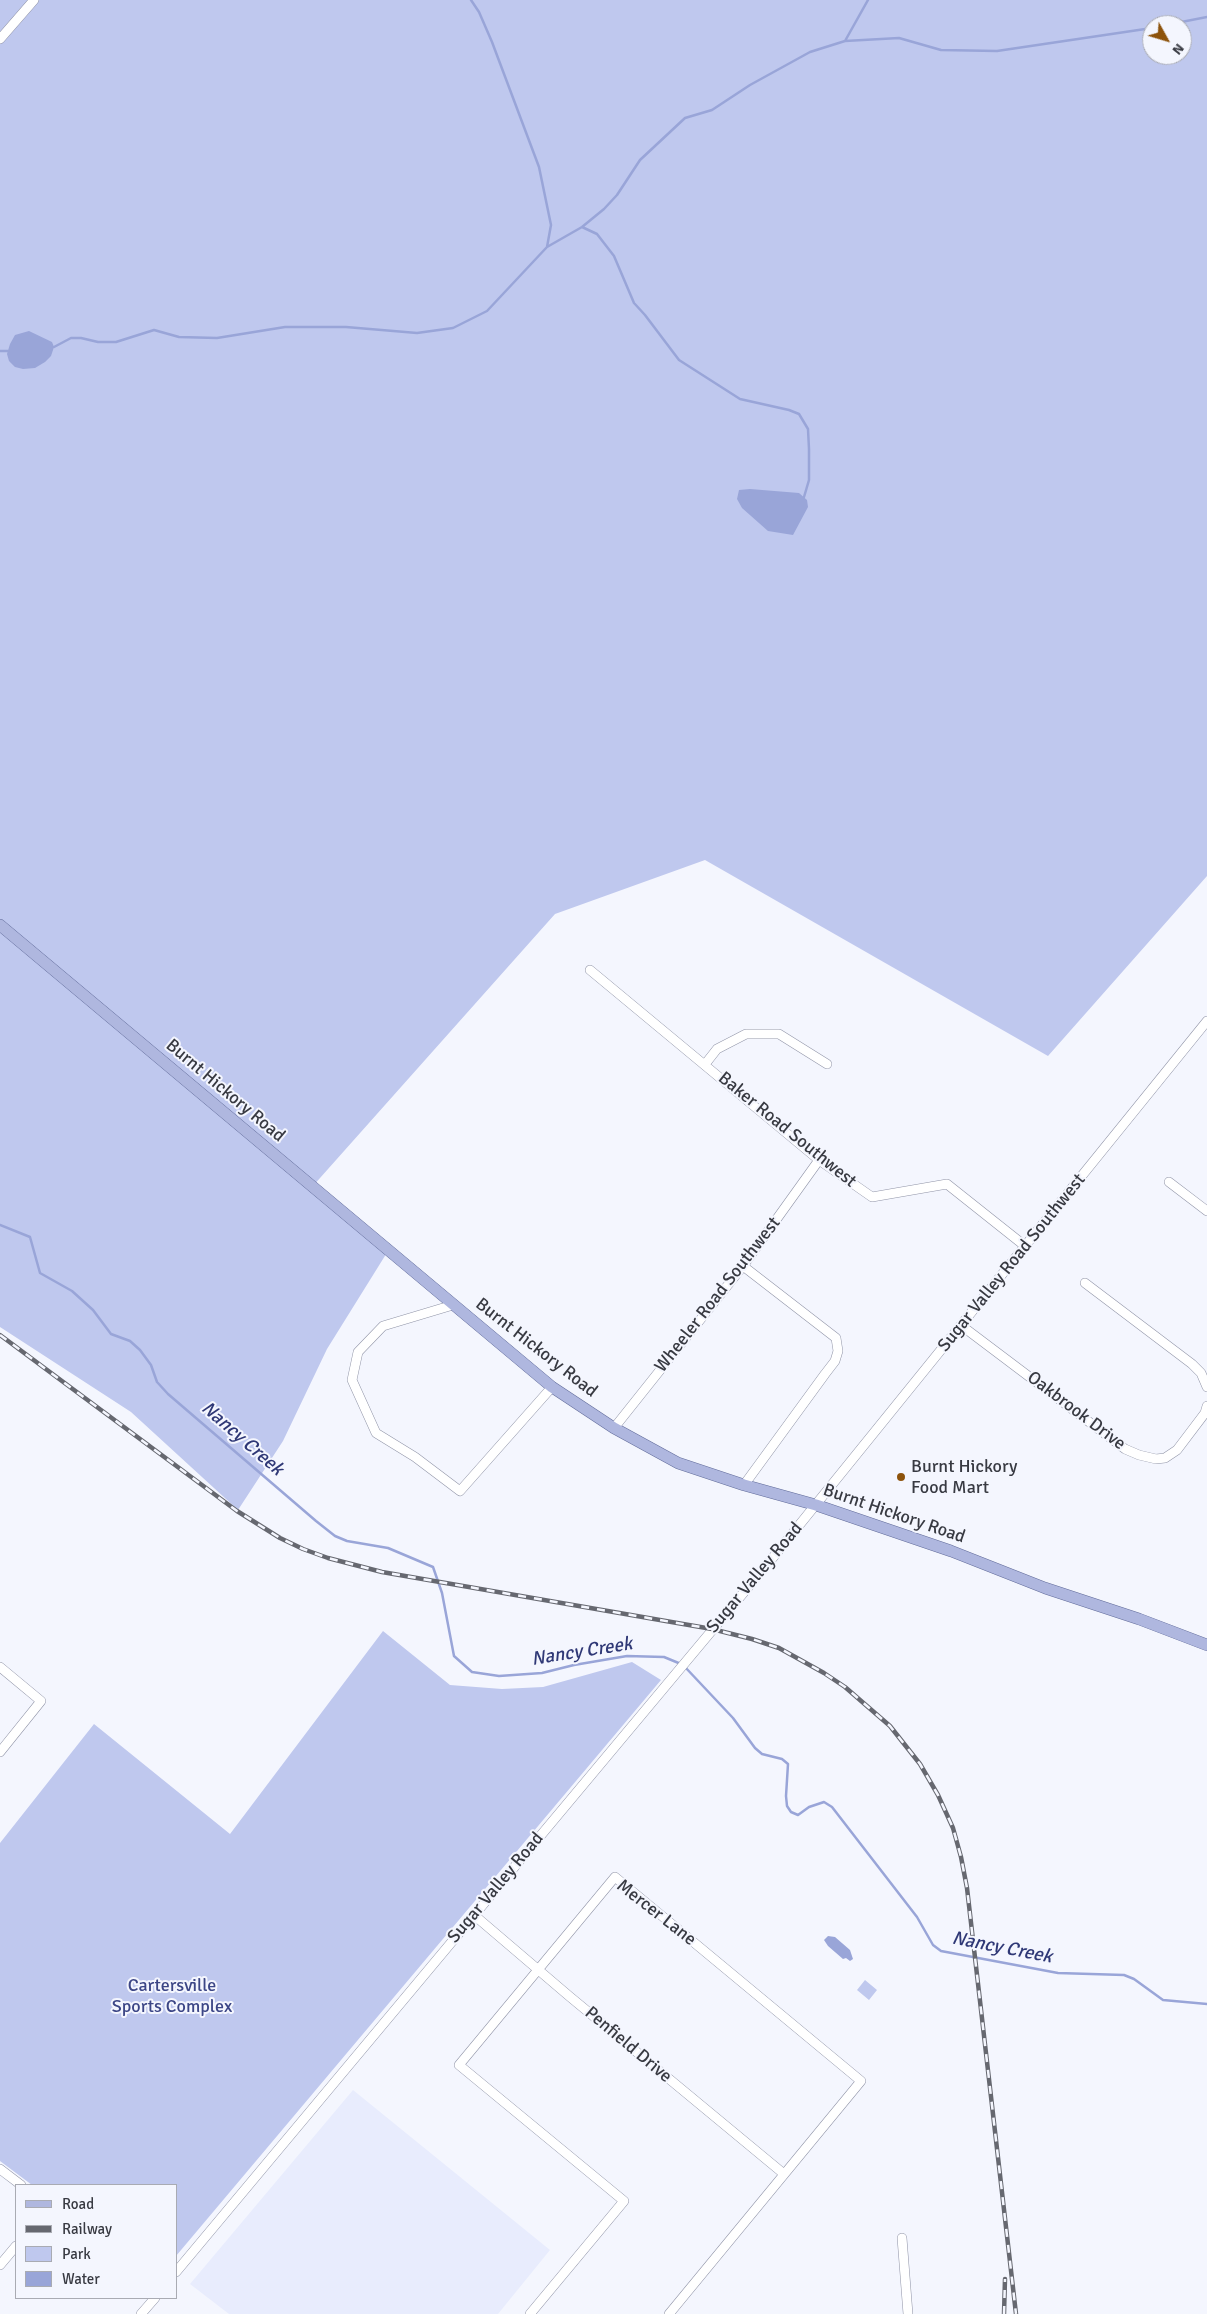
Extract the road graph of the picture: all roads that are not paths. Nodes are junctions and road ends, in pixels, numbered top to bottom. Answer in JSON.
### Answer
{"nodes":[{"id":1,"x":34,"y":0,"type":"edge"},
{"id":2,"x":0,"y":39,"type":"edge"},
{"id":3,"x":0,"y":925,"type":"edge"},
{"id":4,"x":590,"y":970,"type":"dead end"},
{"id":5,"x":1207,"y":1021,"type":"edge"},
{"id":6,"x":706,"y":1063,"type":"junction"},
{"id":7,"x":826,"y":1064,"type":"dead end"},
{"id":8,"x":819,"y":1160,"type":"junction"},
{"id":9,"x":1169,"y":1182,"type":"dead end"},
{"id":10,"x":1207,"y":1211,"type":"edge"},
{"id":11,"x":1025,"y":1246,"type":"junction"},
{"id":12,"x":743,"y":1266,"type":"junction"},
{"id":13,"x":1086,"y":1283,"type":"dead end"},
{"id":14,"x":453,"y":1305,"type":"junction"},
{"id":15,"x":962,"y":1326,"type":"junction"},
{"id":16,"x":552,"y":1387,"type":"junction"},
{"id":17,"x":1207,"y":1387,"type":"edge"},
{"id":18,"x":1207,"y":1406,"type":"edge"},
{"id":19,"x":1198,"y":1423,"type":"junction"},
{"id":20,"x":614,"y":1428,"type":"junction"},
{"id":21,"x":1207,"y":1429,"type":"edge"},
{"id":22,"x":744,"y":1485,"type":"junction"},
{"id":23,"x":816,"y":1505,"type":"junction"},
{"id":24,"x":1207,"y":1645,"type":"edge"},
{"id":25,"x":0,"y":1667,"type":"edge"},
{"id":26,"x":0,"y":1752,"type":"edge"},
{"id":27,"x":474,"y":1915,"type":"junction"},
{"id":28,"x":538,"y":1970,"type":"junction"},
{"id":29,"x":0,"y":2169,"type":"edge"},
{"id":30,"x":784,"y":2174,"type":"junction"},
{"id":31,"x":19,"y":2184,"type":"edge"},
{"id":32,"x":902,"y":2238,"type":"dead end"},
{"id":33,"x":15,"y":2247,"type":"edge"},
{"id":34,"x":0,"y":2265,"type":"edge"},
{"id":35,"x":178,"y":2270,"type":"edge"},
{"id":36,"x":153,"y":2299,"type":"edge"},
{"id":37,"x":141,"y":2314,"type":"edge"},
{"id":38,"x":530,"y":2314,"type":"edge"},
{"id":39,"x":669,"y":2314,"type":"edge"},
{"id":40,"x":908,"y":2314,"type":"edge"}],
"edges":[{"from":1,"to":2,"type":"street"},
{"from":3,"to":14,"type":"main road","name":"Burnt Hickory Road"},
{"from":4,"to":6,"type":"street","name":"Baker Road Southwest"},
{"from":5,"to":11,"type":"street","name":"Sugar Valley Road Southwest"},
{"from":6,"to":7,"type":"street"},
{"from":6,"to":8,"type":"street","name":"Baker Road Southwest"},
{"from":8,"to":11,"type":"street","name":"Baker Road Southwest"},
{"from":8,"to":12,"type":"street","name":"Wheeler Road Southwest"},
{"from":9,"to":10,"type":"street"},
{"from":11,"to":15,"type":"street","name":"Sugar Valley Road Southwest"},
{"from":12,"to":20,"type":"street","name":"Wheeler Road Southwest"},
{"from":12,"to":22,"type":"street"},
{"from":13,"to":17,"type":"street"},
{"from":14,"to":16,"type":"main road","name":"Burnt Hickory Road"},
{"from":14,"to":16,"type":"street"},
{"from":15,"to":19,"type":"street","name":"Oakbrook Drive"},
{"from":15,"to":23,"type":"street","name":"Sugar Valley Road Southwest"},
{"from":16,"to":20,"type":"main road","name":"Burnt Hickory Road"},
{"from":18,"to":19,"type":"street","name":"Oakbrook Drive"},
{"from":19,"to":21,"type":"street"},
{"from":20,"to":22,"type":"main road","name":"Burnt Hickory Road"},
{"from":22,"to":23,"type":"main road","name":"Burnt Hickory Road"},
{"from":23,"to":24,"type":"main road","name":"Burnt Hickory Road"},
{"from":23,"to":27,"type":"street","name":"Sugar Valley Road"},
{"from":25,"to":26,"type":"street"},
{"from":27,"to":28,"type":"street","name":"Penfield Drive"},
{"from":27,"to":35,"type":"street","name":"Sugar Valley Road"},
{"from":28,"to":30,"type":"street","name":"Penfield Drive"},
{"from":28,"to":30,"type":"street","name":"Mercer Lane"},
{"from":28,"to":38,"type":"street","name":"Mercer Lane"},
{"from":29,"to":31,"type":"street"},
{"from":30,"to":39,"type":"street","name":"Mercer Lane"},
{"from":32,"to":40,"type":"street"},
{"from":33,"to":34,"type":"street"},
{"from":36,"to":37,"type":"street"}]}
